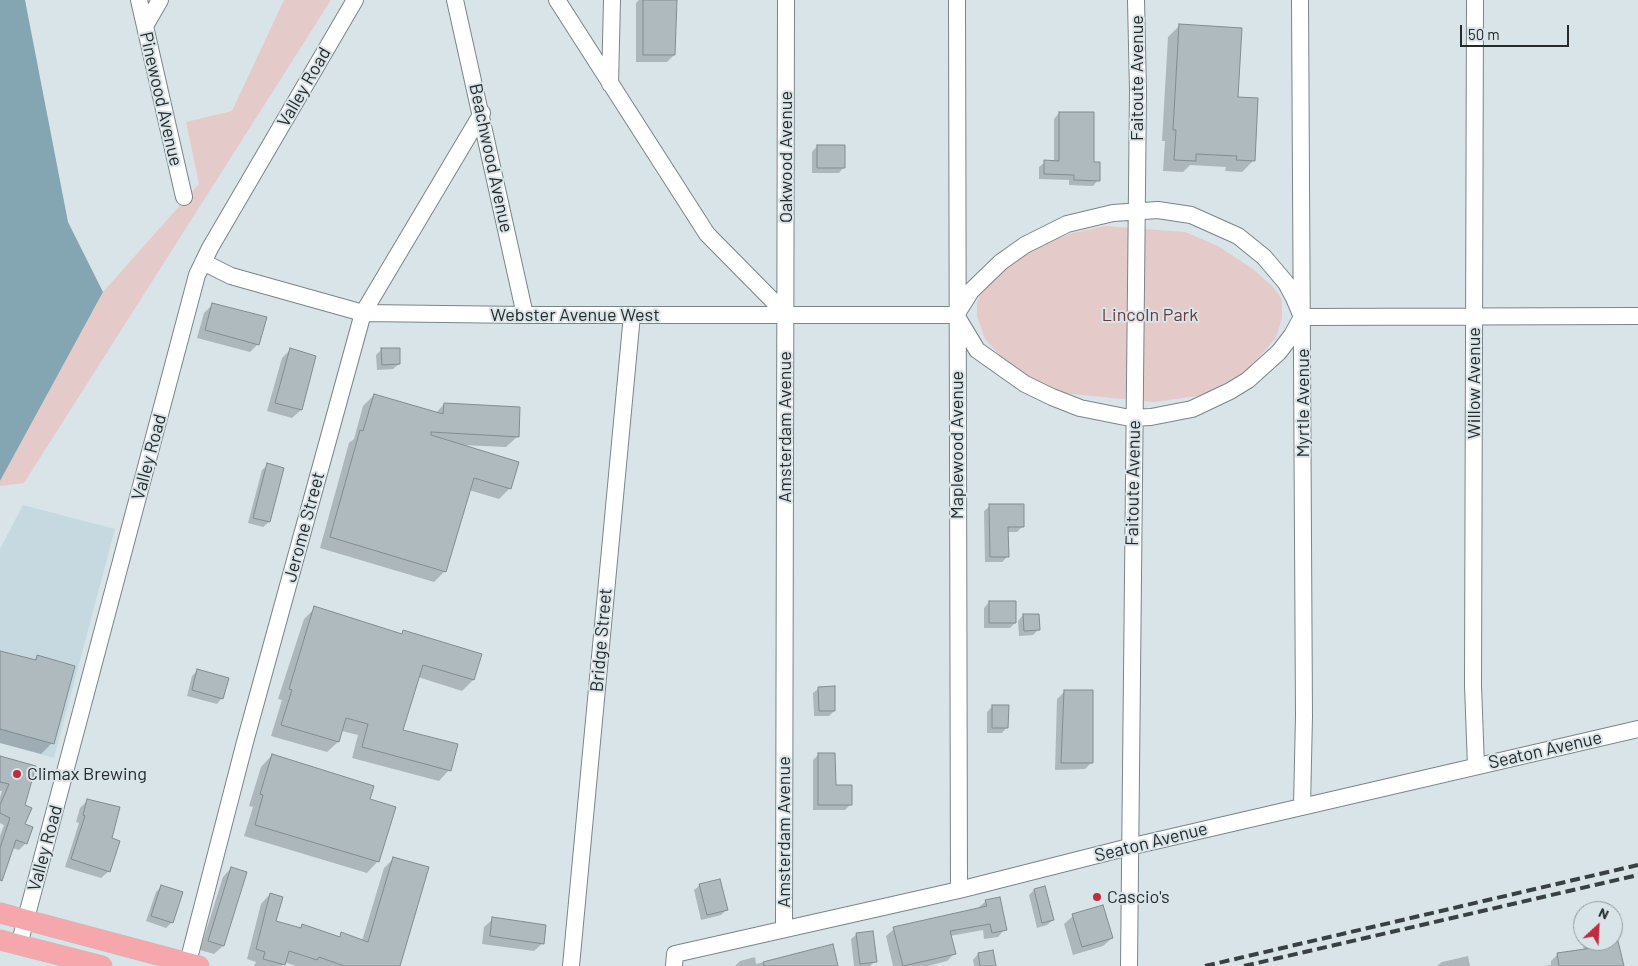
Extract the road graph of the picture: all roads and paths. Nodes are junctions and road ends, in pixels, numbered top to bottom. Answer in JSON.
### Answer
{"nodes":[{"id":1,"x":139,"y":0,"type":"edge"},
{"id":2,"x":160,"y":0,"type":"edge"},
{"id":3,"x":355,"y":0,"type":"edge"},
{"id":4,"x":455,"y":0,"type":"edge"},
{"id":5,"x":557,"y":0,"type":"edge"},
{"id":6,"x":612,"y":0,"type":"edge"},
{"id":7,"x":786,"y":0,"type":"edge"},
{"id":8,"x":957,"y":0,"type":"edge"},
{"id":9,"x":1136,"y":0,"type":"edge"},
{"id":10,"x":1300,"y":0,"type":"edge"},
{"id":11,"x":1475,"y":0,"type":"edge"},
{"id":12,"x":145,"y":26,"type":"junction"},
{"id":13,"x":610,"y":84,"type":"junction"},
{"id":14,"x":482,"y":113,"type":"junction"},
{"id":15,"x":184,"y":197,"type":"dead end"},
{"id":16,"x":1136,"y":211,"type":"junction"},
{"id":17,"x":203,"y":262,"type":"junction"},
{"id":18,"x":363,"y":313,"type":"junction"},
{"id":19,"x":786,"y":314,"type":"junction"},
{"id":20,"x":525,"y":315,"type":"junction"},
{"id":21,"x":632,"y":315,"type":"junction"},
{"id":22,"x":956,"y":316,"type":"junction"},
{"id":23,"x":1474,"y":316,"type":"junction"},
{"id":24,"x":1638,"y":316,"type":"edge"},
{"id":25,"x":1302,"y":317,"type":"junction"},
{"id":26,"x":1134,"y":418,"type":"junction"},
{"id":27,"x":1638,"y":728,"type":"edge"},
{"id":28,"x":1476,"y":766,"type":"junction"},
{"id":29,"x":1302,"y":806,"type":"junction"},
{"id":30,"x":1129,"y":847,"type":"junction"},
{"id":31,"x":959,"y":890,"type":"junction"},
{"id":32,"x":0,"y":913,"type":"edge"},
{"id":33,"x":26,"y":920,"type":"junction"},
{"id":34,"x":784,"y":929,"type":"junction"},
{"id":35,"x":10,"y":943,"type":"edge"},
{"id":36,"x":191,"y":965,"type":"edge"},
{"id":37,"x":102,"y":966,"type":"edge"},
{"id":38,"x":571,"y":966,"type":"edge"},
{"id":39,"x":674,"y":966,"type":"edge"},
{"id":40,"x":1129,"y":966,"type":"edge"}],
"edges":[{"from":1,"to":12,"type":"street","name":"Pinewood Avenue"},
{"from":2,"to":12,"type":"street"},
{"from":3,"to":17,"type":"street","name":"Valley Road"},
{"from":4,"to":14,"type":"street","name":"Beachwood Avenue"},
{"from":5,"to":13,"type":"street"},
{"from":6,"to":13,"type":"street"},
{"from":7,"to":19,"type":"street","name":"Oakwood Avenue"},
{"from":8,"to":22,"type":"street","name":"Maplewood Avenue"},
{"from":9,"to":16,"type":"street","name":"Faitoute Avenue"},
{"from":10,"to":25,"type":"street","name":"Myrtle Avenue"},
{"from":11,"to":23,"type":"street","name":"Willow Avenue"},
{"from":12,"to":15,"type":"street","name":"Pinewood Avenue"},
{"from":13,"to":19,"type":"street"},
{"from":14,"to":18,"type":"street","name":"Jerome Street"},
{"from":14,"to":20,"type":"street","name":"Beachwood Avenue"},
{"from":16,"to":22,"type":"street"},
{"from":16,"to":25,"type":"street"},
{"from":16,"to":26,"type":"street","name":"Faitoute Avenue"},
{"from":17,"to":18,"type":"street","name":"Webster Avenue West"},
{"from":17,"to":33,"type":"street","name":"Valley Road"},
{"from":18,"to":20,"type":"street","name":"Webster Avenue West"},
{"from":18,"to":36,"type":"street","name":"Jerome Street"},
{"from":19,"to":21,"type":"street","name":"Webster Avenue West"},
{"from":19,"to":22,"type":"street","name":"Webster Avenue West"},
{"from":19,"to":34,"type":"street","name":"Amsterdam Avenue"},
{"from":20,"to":21,"type":"street","name":"Webster Avenue West"},
{"from":21,"to":38,"type":"street","name":"Bridge Street"},
{"from":22,"to":26,"type":"street"},
{"from":22,"to":31,"type":"street","name":"Maplewood Avenue"},
{"from":23,"to":24,"type":"street"},
{"from":23,"to":25,"type":"street"},
{"from":23,"to":28,"type":"street","name":"Willow Avenue"},
{"from":25,"to":26,"type":"street"},
{"from":25,"to":29,"type":"street","name":"Myrtle Avenue"},
{"from":26,"to":30,"type":"street","name":"Faitoute Avenue"},
{"from":27,"to":28,"type":"street","name":"Seaton Avenue"},
{"from":28,"to":29,"type":"street","name":"Seaton Avenue"},
{"from":29,"to":30,"type":"street","name":"Seaton Avenue"},
{"from":30,"to":31,"type":"street","name":"Seaton Avenue"},
{"from":30,"to":40,"type":"street","name":"Faitoute Avenue"},
{"from":31,"to":34,"type":"street","name":"Seaton Avenue"},
{"from":32,"to":33,"type":"main road"},
{"from":33,"to":35,"type":"street","name":"Valley Road"},
{"from":33,"to":36,"type":"main road"},
{"from":34,"to":39,"type":"street","name":"Seaton Avenue"},
{"from":35,"to":37,"type":"main road"}]}
